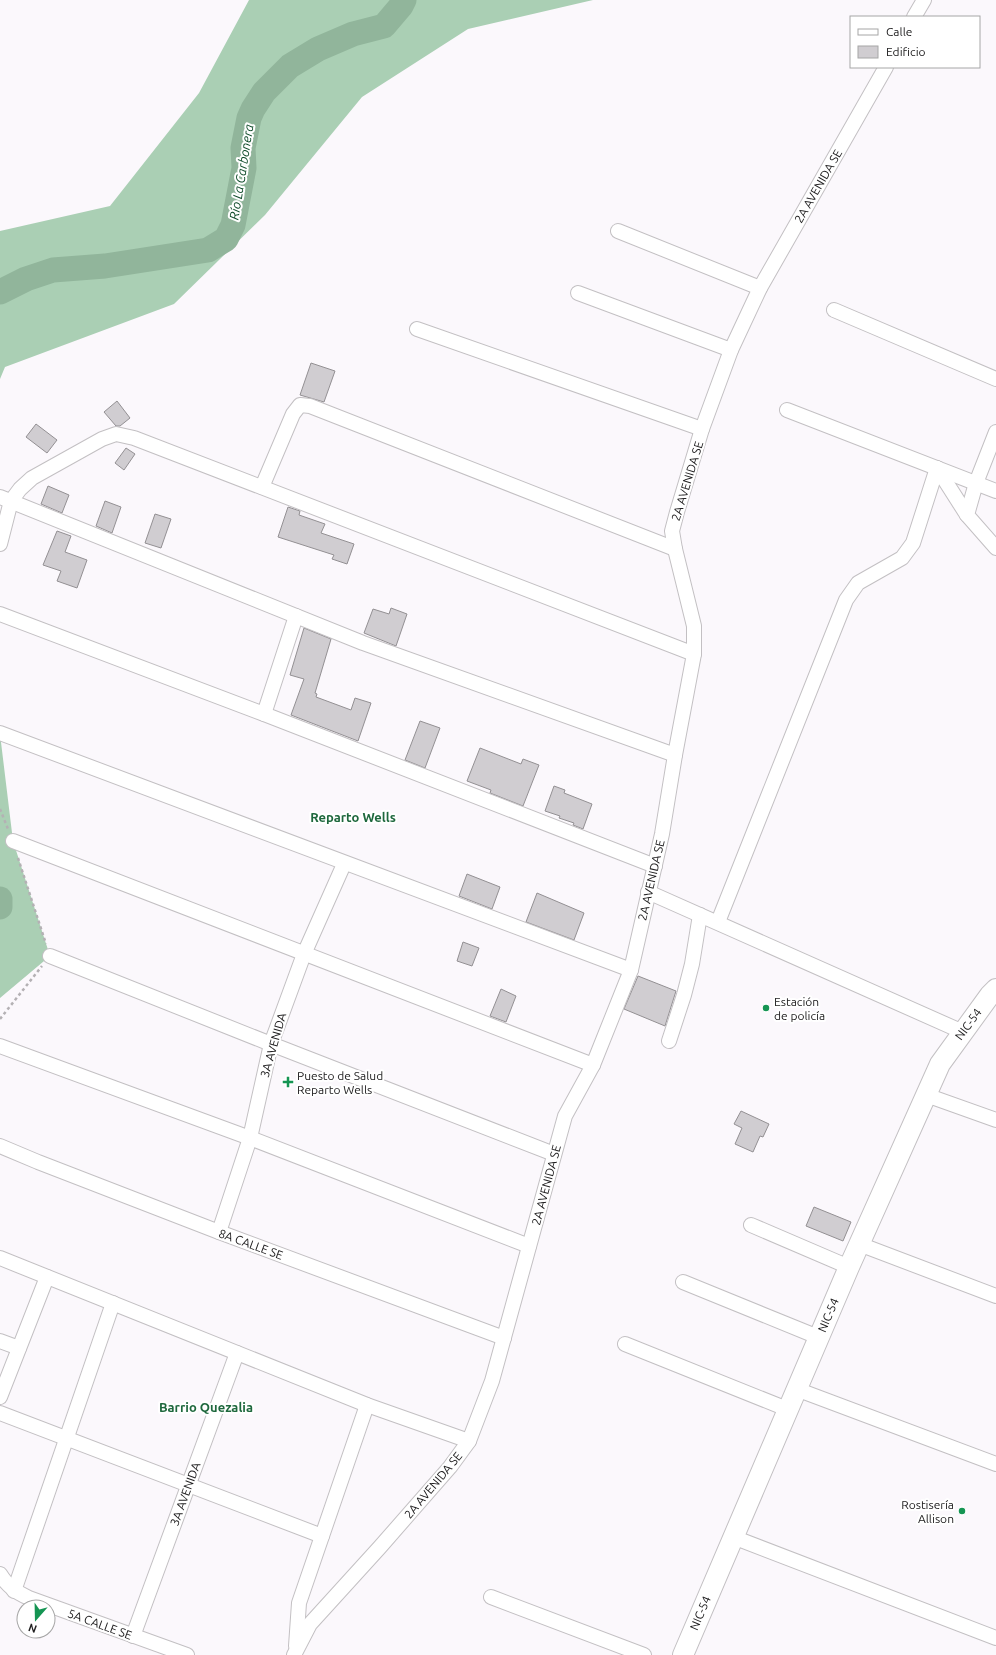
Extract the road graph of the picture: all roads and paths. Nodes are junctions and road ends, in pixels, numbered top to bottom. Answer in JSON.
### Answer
{"nodes":[{"id":1,"x":924,"y":0,"type":"edge"},
{"id":2,"x":915,"y":16,"type":"edge"},
{"id":3,"x":885,"y":68,"type":"edge"},
{"id":4,"x":618,"y":231,"type":"dead end"},
{"id":5,"x":760,"y":288,"type":"junction"},
{"id":6,"x":578,"y":292,"type":"dead end"},
{"id":7,"x":834,"y":310,"type":"dead end"},
{"id":8,"x":417,"y":329,"type":"dead end"},
{"id":9,"x":731,"y":350,"type":"junction"},
{"id":10,"x":996,"y":379,"type":"edge"},
{"id":11,"x":787,"y":410,"type":"dead end"},
{"id":12,"x":702,"y":429,"type":"junction"},
{"id":13,"x":996,"y":432,"type":"edge"},
{"id":14,"x":937,"y":468,"type":"junction"},
{"id":15,"x":976,"y":483,"type":"junction"},
{"id":16,"x":262,"y":487,"type":"junction"},
{"id":17,"x":996,"y":491,"type":"edge"},
{"id":18,"x":6,"y":499,"type":"edge"},
{"id":19,"x":967,"y":515,"type":"junction"},
{"id":20,"x":0,"y":544,"type":"edge"},
{"id":21,"x":996,"y":548,"type":"edge"},
{"id":22,"x":675,"y":549,"type":"junction"},
{"id":23,"x":0,"y":614,"type":"edge"},
{"id":24,"x":296,"y":616,"type":"junction"},
{"id":25,"x":694,"y":654,"type":"junction"},
{"id":26,"x":264,"y":714,"type":"junction"},
{"id":27,"x":0,"y":733,"type":"edge"},
{"id":28,"x":674,"y":755,"type":"junction"},
{"id":29,"x":0,"y":809,"type":"edge"},
{"id":30,"x":13,"y":841,"type":"junction"},
{"id":31,"x":344,"y":864,"type":"junction"},
{"id":32,"x":655,"y":866,"type":"junction"},
{"id":33,"x":648,"y":892,"type":"junction"},
{"id":34,"x":700,"y":915,"type":"junction"},
{"id":35,"x":718,"y":922,"type":"junction"},
{"id":36,"x":304,"y":954,"type":"junction"},
{"id":37,"x":50,"y":956,"type":"junction"},
{"id":38,"x":631,"y":970,"type":"junction"},
{"id":39,"x":996,"y":989,"type":"edge"},
{"id":40,"x":0,"y":1019,"type":"edge"},
{"id":41,"x":963,"y":1032,"type":"junction"},
{"id":42,"x":669,"y":1041,"type":"dead end"},
{"id":43,"x":271,"y":1044,"type":"junction"},
{"id":44,"x":0,"y":1046,"type":"edge"},
{"id":45,"x":593,"y":1064,"type":"junction"},
{"id":46,"x":926,"y":1095,"type":"junction"},
{"id":47,"x":996,"y":1120,"type":"edge"},
{"id":48,"x":250,"y":1138,"type":"junction"},
{"id":49,"x":0,"y":1146,"type":"edge"},
{"id":50,"x":554,"y":1154,"type":"junction"},
{"id":51,"x":751,"y":1225,"type":"dead end"},
{"id":52,"x":219,"y":1232,"type":"junction"},
{"id":53,"x":859,"y":1244,"type":"junction"},
{"id":54,"x":529,"y":1246,"type":"junction"},
{"id":55,"x":0,"y":1258,"type":"edge"},
{"id":56,"x":849,"y":1267,"type":"junction"},
{"id":57,"x":47,"y":1277,"type":"junction"},
{"id":58,"x":683,"y":1282,"type":"dead end"},
{"id":59,"x":996,"y":1296,"type":"edge"},
{"id":60,"x":113,"y":1303,"type":"junction"},
{"id":61,"x":818,"y":1337,"type":"junction"},
{"id":62,"x":504,"y":1338,"type":"junction"},
{"id":63,"x":0,"y":1341,"type":"edge"},
{"id":64,"x":625,"y":1344,"type":"dead end"},
{"id":65,"x":19,"y":1348,"type":"junction"},
{"id":66,"x":237,"y":1353,"type":"junction"},
{"id":67,"x":796,"y":1389,"type":"junction"},
{"id":68,"x":0,"y":1397,"type":"edge"},
{"id":69,"x":367,"y":1405,"type":"junction"},
{"id":70,"x":787,"y":1410,"type":"junction"},
{"id":71,"x":0,"y":1413,"type":"edge"},
{"id":72,"x":66,"y":1438,"type":"junction"},
{"id":73,"x":469,"y":1441,"type":"junction"},
{"id":74,"x":996,"y":1464,"type":"edge"},
{"id":75,"x":189,"y":1485,"type":"junction"},
{"id":76,"x":322,"y":1536,"type":"junction"},
{"id":77,"x":733,"y":1537,"type":"junction"},
{"id":78,"x":0,"y":1574,"type":"edge"},
{"id":79,"x":14,"y":1592,"type":"junction"},
{"id":80,"x":491,"y":1597,"type":"dead end"},
{"id":81,"x":133,"y":1636,"type":"junction"},
{"id":82,"x":996,"y":1638,"type":"edge"},
{"id":83,"x":295,"y":1654,"type":"edge"},
{"id":84,"x":187,"y":1655,"type":"edge"},
{"id":85,"x":644,"y":1655,"type":"edge"},
{"id":86,"x":683,"y":1655,"type":"edge"}],
"edges":[{"from":1,"to":2,"type":"street"},
{"from":3,"to":5,"type":"street","name":"2A AVENIDA SE"},
{"from":4,"to":5,"type":"street"},
{"from":5,"to":9,"type":"street","name":"2A AVENIDA SE"},
{"from":6,"to":9,"type":"street"},
{"from":7,"to":10,"type":"street"},
{"from":8,"to":12,"type":"street"},
{"from":9,"to":12,"type":"street","name":"2A AVENIDA SE"},
{"from":11,"to":14,"type":"street"},
{"from":12,"to":22,"type":"street","name":"2A AVENIDA SE"},
{"from":13,"to":15,"type":"street"},
{"from":14,"to":15,"type":"street"},
{"from":14,"to":19,"type":"street"},
{"from":14,"to":35,"type":"street"},
{"from":15,"to":17,"type":"street"},
{"from":15,"to":19,"type":"street"},
{"from":16,"to":18,"type":"street"},
{"from":16,"to":22,"type":"street"},
{"from":16,"to":25,"type":"street"},
{"from":18,"to":20,"type":"street"},
{"from":18,"to":24,"type":"street"},
{"from":19,"to":21,"type":"street"},
{"from":22,"to":25,"type":"street","name":"2A AVENIDA SE"},
{"from":23,"to":26,"type":"street"},
{"from":24,"to":26,"type":"street"},
{"from":24,"to":28,"type":"street"},
{"from":25,"to":28,"type":"street","name":"2A AVENIDA SE"},
{"from":26,"to":32,"type":"street"},
{"from":27,"to":31,"type":"street"},
{"from":28,"to":32,"type":"street","name":"2A AVENIDA SE"},
{"from":29,"to":30,"type":"path"},
{"from":30,"to":36,"type":"street"},
{"from":30,"to":37,"type":"path"},
{"from":31,"to":36,"type":"street","name":"3A AVENIDA"},
{"from":31,"to":38,"type":"street"},
{"from":32,"to":33,"type":"street","name":"2A AVENIDA SE"},
{"from":33,"to":34,"type":"street"},
{"from":33,"to":38,"type":"street","name":"2A AVENIDA SE"},
{"from":34,"to":35,"type":"street"},
{"from":34,"to":42,"type":"street"},
{"from":35,"to":41,"type":"street"},
{"from":36,"to":43,"type":"street","name":"3A AVENIDA"},
{"from":36,"to":45,"type":"street"},
{"from":37,"to":40,"type":"path"},
{"from":37,"to":43,"type":"street"},
{"from":38,"to":45,"type":"street","name":"2A AVENIDA SE"},
{"from":39,"to":41,"type":"main road","name":"NIC-54","number":"NIC-54"},
{"from":41,"to":46,"type":"main road","name":"NIC-54","number":"NIC-54"},
{"from":43,"to":48,"type":"street","name":"3A AVENIDA"},
{"from":43,"to":50,"type":"street"},
{"from":44,"to":48,"type":"street"},
{"from":45,"to":50,"type":"street","name":"2A AVENIDA SE"},
{"from":46,"to":47,"type":"street"},
{"from":46,"to":53,"type":"main road","name":"NIC-54","number":"NIC-54"},
{"from":48,"to":52,"type":"street","name":"3A AVENIDA"},
{"from":48,"to":54,"type":"street"},
{"from":49,"to":52,"type":"street","name":"8A CALLE SE"},
{"from":50,"to":54,"type":"street","name":"2A AVENIDA SE"},
{"from":51,"to":56,"type":"street"},
{"from":52,"to":62,"type":"street","name":"8A CALLE SE"},
{"from":53,"to":56,"type":"main road","name":"NIC-54","number":"NIC-54"},
{"from":53,"to":59,"type":"street"},
{"from":54,"to":62,"type":"street","name":"2A AVENIDA SE"},
{"from":55,"to":57,"type":"street"},
{"from":56,"to":61,"type":"main road","name":"NIC-54","number":"NIC-54"},
{"from":57,"to":60,"type":"street"},
{"from":57,"to":65,"type":"street"},
{"from":58,"to":61,"type":"street"},
{"from":60,"to":66,"type":"street"},
{"from":60,"to":72,"type":"street"},
{"from":61,"to":67,"type":"main road","name":"NIC-54","number":"NIC-54"},
{"from":62,"to":73,"type":"street","name":"2A AVENIDA SE"},
{"from":63,"to":65,"type":"street"},
{"from":64,"to":70,"type":"street"},
{"from":65,"to":68,"type":"street"},
{"from":66,"to":69,"type":"street"},
{"from":66,"to":75,"type":"street","name":"3A AVENIDA"},
{"from":67,"to":70,"type":"main road","name":"NIC-54","number":"NIC-54"},
{"from":67,"to":74,"type":"street"},
{"from":69,"to":73,"type":"street"},
{"from":69,"to":76,"type":"street"},
{"from":70,"to":77,"type":"main road","name":"NIC-54","number":"NIC-54"},
{"from":71,"to":72,"type":"street"},
{"from":72,"to":75,"type":"street"},
{"from":72,"to":79,"type":"street"},
{"from":73,"to":83,"type":"street","name":"2A AVENIDA SE"},
{"from":75,"to":76,"type":"street"},
{"from":75,"to":81,"type":"street","name":"3A AVENIDA"},
{"from":76,"to":83,"type":"street"},
{"from":77,"to":82,"type":"street"},
{"from":77,"to":86,"type":"main road","name":"NIC-54","number":"NIC-54"},
{"from":78,"to":79,"type":"street"},
{"from":79,"to":81,"type":"street","name":"5A CALLE SE"},
{"from":80,"to":85,"type":"street"},
{"from":81,"to":84,"type":"street","name":"5A CALLE SE"}]}
